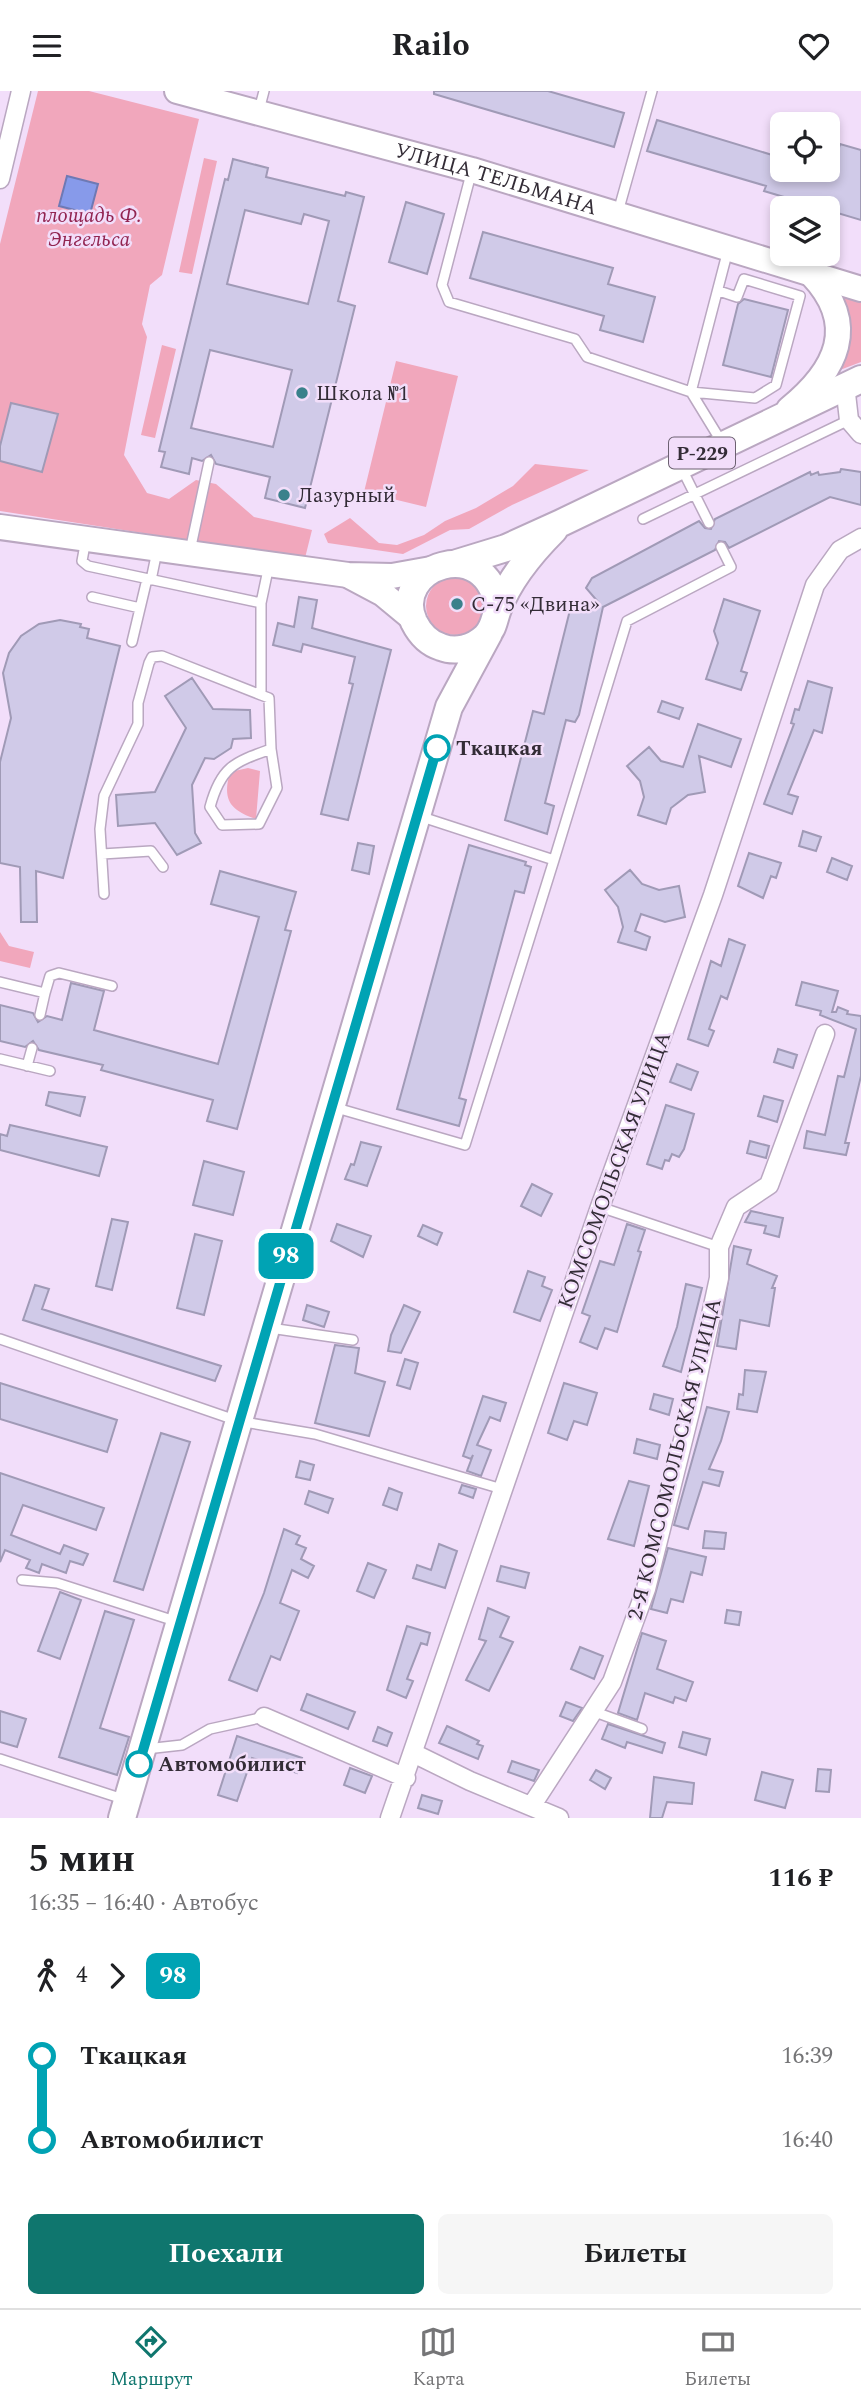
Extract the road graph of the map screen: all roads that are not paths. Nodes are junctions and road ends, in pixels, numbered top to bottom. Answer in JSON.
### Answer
{"nodes":[{"id":1,"x":21,"y":91,"type":"edge"},
{"id":2,"x":177,"y":91,"type":"edge"},
{"id":3,"x":652,"y":91,"type":"edge"},
{"id":4,"x":261,"y":101,"type":"edge"},
{"id":5,"x":472,"y":170,"type":"junction"},
{"id":6,"x":0,"y":179,"type":"edge"},
{"id":7,"x":618,"y":214,"type":"junction"},
{"id":8,"x":729,"y":247,"type":"junction"},
{"id":9,"x":812,"y":275,"type":"junction"},
{"id":10,"x":861,"y":289,"type":"edge"},
{"id":11,"x":719,"y":291,"type":"junction"},
{"id":12,"x":856,"y":383,"type":"edge"},
{"id":13,"x":691,"y":392,"type":"junction"},
{"id":14,"x":780,"y":417,"type":"junction"},
{"id":15,"x":849,"y":420,"type":"junction"},
{"id":16,"x":861,"y":434,"type":"edge"},
{"id":17,"x":722,"y":443,"type":"junction"},
{"id":18,"x":209,"y":462,"type":"dead end"},
{"id":19,"x":679,"y":464,"type":"junction"},
{"id":20,"x":694,"y":493,"type":"junction"},
{"id":21,"x":643,"y":519,"type":"dead end"},
{"id":22,"x":561,"y":523,"type":"junction"},
{"id":23,"x":709,"y":523,"type":"dead end"},
{"id":24,"x":0,"y":527,"type":"edge"},
{"id":25,"x":86,"y":538,"type":"junction"},
{"id":26,"x":861,"y":538,"type":"edge"},
{"id":27,"x":720,"y":547,"type":"dead end"},
{"id":28,"x":158,"y":548,"type":"junction"},
{"id":29,"x":189,"y":552,"type":"junction"},
{"id":30,"x":457,"y":563,"type":"junction"},
{"id":31,"x":270,"y":564,"type":"junction"},
{"id":32,"x":431,"y":569,"type":"junction"},
{"id":33,"x":348,"y":575,"type":"junction"},
{"id":34,"x":149,"y":579,"type":"junction"},
{"id":35,"x":92,"y":597,"type":"dead end"},
{"id":36,"x":261,"y":603,"type":"junction"},
{"id":37,"x":140,"y":608,"type":"junction"},
{"id":38,"x":412,"y":618,"type":"junction"},
{"id":39,"x":494,"y":621,"type":"junction"},
{"id":40,"x":132,"y":642,"type":"dead end"},
{"id":41,"x":429,"y":642,"type":"junction"},
{"id":42,"x":261,"y":695,"type":"junction"},
{"id":43,"x":449,"y":708,"type":"junction"},
{"id":44,"x":271,"y":749,"type":"junction"},
{"id":45,"x":417,"y":815,"type":"junction"},
{"id":46,"x":102,"y":854,"type":"junction"},
{"id":47,"x":554,"y":860,"type":"junction"},
{"id":48,"x":163,"y":867,"type":"dead end"},
{"id":49,"x":104,"y":894,"type":"dead end"},
{"id":50,"x":0,"y":982,"type":"edge"},
{"id":51,"x":112,"y":986,"type":"dead end"},
{"id":52,"x":45,"y":993,"type":"junction"},
{"id":53,"x":40,"y":1014,"type":"dead end"},
{"id":54,"x":825,"y":1034,"type":"dead end"},
{"id":55,"x":32,"y":1048,"type":"dead end"},
{"id":56,"x":0,"y":1059,"type":"edge"},
{"id":57,"x":27,"y":1066,"type":"junction"},
{"id":58,"x":50,"y":1071,"type":"dead end"},
{"id":59,"x":331,"y":1107,"type":"junction"},
{"id":60,"x":600,"y":1207,"type":"junction"},
{"id":61,"x":719,"y":1247,"type":"junction"},
{"id":62,"x":265,"y":1327,"type":"junction"},
{"id":63,"x":0,"y":1339,"type":"edge"},
{"id":64,"x":353,"y":1340,"type":"dead end"},
{"id":65,"x":237,"y":1421,"type":"junction"},
{"id":66,"x":502,"y":1489,"type":"junction"},
{"id":67,"x":22,"y":1580,"type":"dead end"},
{"id":68,"x":179,"y":1623,"type":"junction"},
{"id":69,"x":595,"y":1712,"type":"junction"},
{"id":70,"x":264,"y":1717,"type":"joint"},
{"id":71,"x":642,"y":1729,"type":"dead end"},
{"id":72,"x":143,"y":1750,"type":"junction"},
{"id":73,"x":413,"y":1753,"type":"junction"},
{"id":74,"x":0,"y":1759,"type":"edge"},
{"id":75,"x":405,"y":1778,"type":"junction"},
{"id":76,"x":532,"y":1805,"type":"junction"},
{"id":77,"x":125,"y":1809,"type":"edge"},
{"id":78,"x":390,"y":1818,"type":"edge"},
{"id":79,"x":559,"y":1818,"type":"edge"}],
"edges":[{"from":1,"to":6,"type":"street"},
{"from":2,"to":4,"type":"street","name":"УЛИЦА ТЕЛЬМАНА"},
{"from":3,"to":7,"type":"lane"},
{"from":4,"to":5,"type":"street","name":"УЛИЦА ТЕЛЬМАНА"},
{"from":5,"to":7,"type":"street","name":"УЛИЦА ТЕЛЬМАНА"},
{"from":5,"to":13,"type":"lane"},
{"from":7,"to":8,"type":"street","name":"УЛИЦА ТЕЛЬМАНА"},
{"from":8,"to":9,"type":"street","name":"УЛИЦА ТЕЛЬМАНА"},
{"from":8,"to":11,"type":"lane"},
{"from":9,"to":10,"type":"street","name":"УЛИЦА ТЕЛЬМАНА"},
{"from":9,"to":14,"type":"street"},
{"from":11,"to":13,"type":"lane"},
{"from":11,"to":13,"type":"lane"},
{"from":12,"to":14,"type":"main road","number":"Р-229"},
{"from":12,"to":15,"type":"street"},
{"from":13,"to":17,"type":"lane"},
{"from":14,"to":17,"type":"main road","number":"Р-229"},
{"from":15,"to":16,"type":"street"},
{"from":15,"to":20,"type":"lane"},
{"from":17,"to":19,"type":"main road","number":"Р-229"},
{"from":18,"to":29,"type":"lane"},
{"from":19,"to":20,"type":"lane"},
{"from":19,"to":22,"type":"main road","number":"Р-229"},
{"from":20,"to":21,"type":"lane"},
{"from":20,"to":23,"type":"lane"},
{"from":22,"to":30,"type":"main road","number":"Р-229"},
{"from":22,"to":39,"type":"main road","number":"Р-229"},
{"from":24,"to":25,"type":"street"},
{"from":25,"to":28,"type":"street"},
{"from":25,"to":34,"type":"lane"},
{"from":26,"to":60,"type":"street","name":"КОМСОМОЛЬСКАЯ УЛИЦА"},
{"from":27,"to":47,"type":"lane"},
{"from":28,"to":29,"type":"street"},
{"from":28,"to":34,"type":"lane"},
{"from":29,"to":31,"type":"street"},
{"from":30,"to":32,"type":"main road","number":"Р-229"},
{"from":30,"to":39,"type":"main road"},
{"from":31,"to":33,"type":"street"},
{"from":31,"to":36,"type":"lane"},
{"from":32,"to":33,"type":"street"},
{"from":32,"to":38,"type":"main road"},
{"from":33,"to":38,"type":"street"},
{"from":34,"to":36,"type":"lane"},
{"from":34,"to":37,"type":"lane"},
{"from":35,"to":37,"type":"lane"},
{"from":36,"to":42,"type":"lane"},
{"from":37,"to":40,"type":"lane"},
{"from":38,"to":41,"type":"main road","number":"Р-229"},
{"from":39,"to":41,"type":"main road"},
{"from":39,"to":43,"type":"main road","number":"Р-229"},
{"from":41,"to":43,"type":"main road","number":"Р-229"},
{"from":42,"to":44,"type":"lane"},
{"from":42,"to":46,"type":"lane"},
{"from":43,"to":45,"type":"main road","number":"Р-229"},
{"from":44,"to":44,"type":"lane"},
{"from":45,"to":47,"type":"lane"},
{"from":45,"to":59,"type":"main road","number":"Р-229"},
{"from":46,"to":48,"type":"lane"},
{"from":46,"to":49,"type":"lane"},
{"from":47,"to":59,"type":"lane"},
{"from":50,"to":52,"type":"lane"},
{"from":51,"to":52,"type":"lane"},
{"from":52,"to":53,"type":"lane"},
{"from":54,"to":61,"type":"street","name":"2-Я КОМСОМОЛЬСКАЯ УЛИЦА"},
{"from":55,"to":57,"type":"lane"},
{"from":56,"to":57,"type":"lane"},
{"from":57,"to":58,"type":"lane"},
{"from":59,"to":62,"type":"main road","number":"Р-229"},
{"from":60,"to":61,"type":"lane"},
{"from":60,"to":66,"type":"street","name":"КОМСОМОЛЬСКАЯ УЛИЦА"},
{"from":61,"to":69,"type":"street","name":"2-Я КОМСОМОЛЬСКАЯ УЛИЦА"},
{"from":62,"to":64,"type":"lane"},
{"from":62,"to":65,"type":"main road","number":"Р-229"},
{"from":63,"to":65,"type":"lane"},
{"from":65,"to":66,"type":"lane"},
{"from":65,"to":68,"type":"main road","number":"Р-229"},
{"from":66,"to":73,"type":"street","name":"КОМСОМОЛЬСКАЯ УЛИЦА"},
{"from":67,"to":68,"type":"lane"},
{"from":68,"to":72,"type":"main road","number":"Р-229"},
{"from":69,"to":71,"type":"lane"},
{"from":69,"to":76,"type":"street","name":"2-Я КОМСОМОЛЬСКАЯ УЛИЦА"},
{"from":70,"to":72,"type":"lane"},
{"from":70,"to":75,"type":"street"},
{"from":72,"to":77,"type":"main road","number":"Р-229"},
{"from":73,"to":75,"type":"street","name":"КОМСОМОЛЬСКАЯ УЛИЦА"},
{"from":73,"to":76,"type":"street"},
{"from":74,"to":77,"type":"lane"},
{"from":75,"to":78,"type":"street","name":"КОМСОМОЛЬСКАЯ УЛИЦА"},
{"from":76,"to":79,"type":"street"}]}
